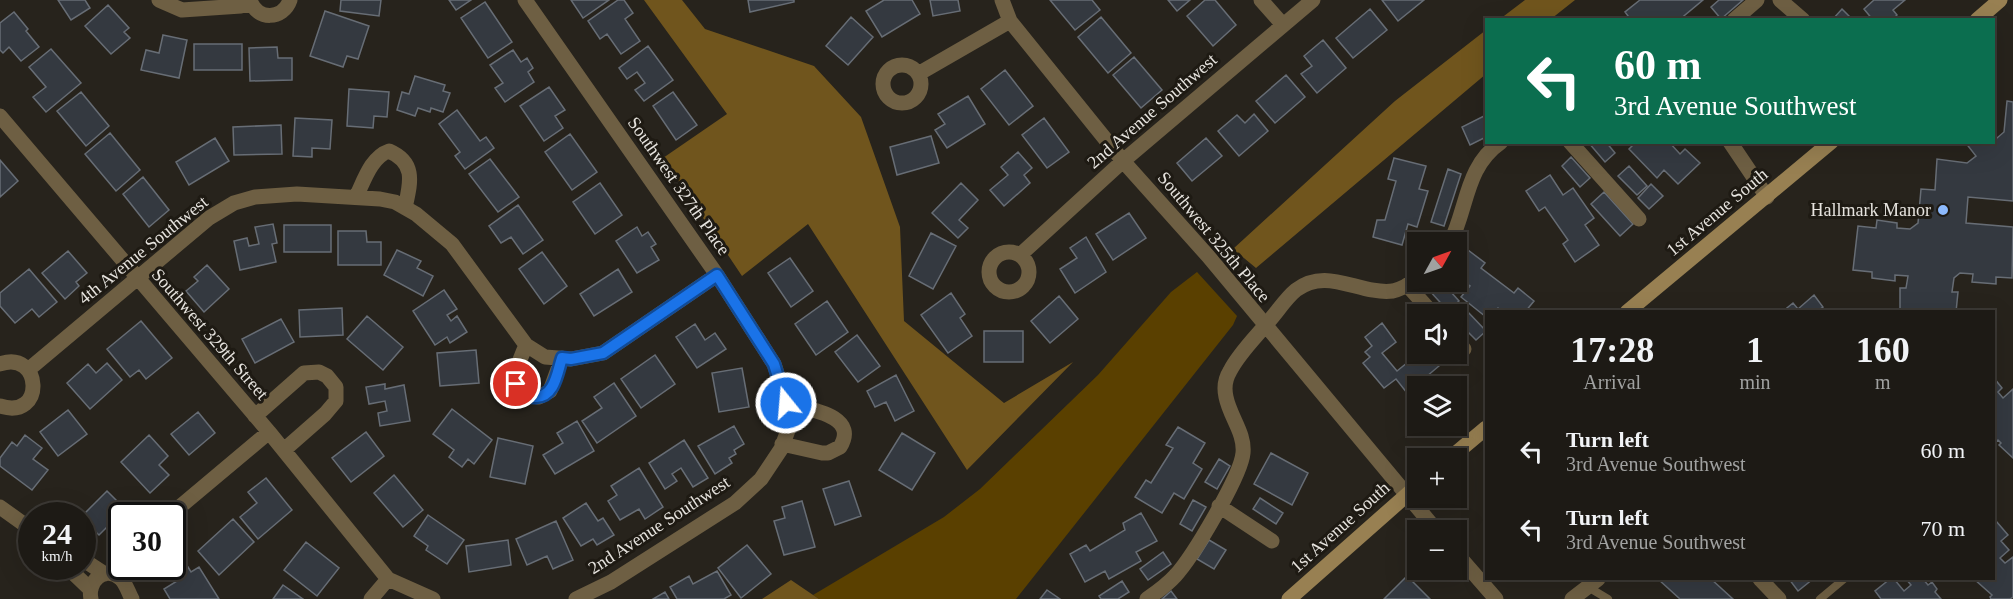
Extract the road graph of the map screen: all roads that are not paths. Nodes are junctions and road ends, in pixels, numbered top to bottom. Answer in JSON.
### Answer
{"nodes":[{"id":1,"x":159,"y":0,"type":"edge"},
{"id":2,"x":290,"y":0,"type":"edge"},
{"id":3,"x":525,"y":0,"type":"edge"},
{"id":4,"x":1002,"y":0,"type":"edge"},
{"id":5,"x":1261,"y":0,"type":"edge"},
{"id":6,"x":1312,"y":0,"type":"edge"},
{"id":7,"x":1757,"y":0,"type":"edge"},
{"id":8,"x":1780,"y":0,"type":"edge"},
{"id":9,"x":2000,"y":0,"type":"edge"},
{"id":10,"x":250,"y":2,"type":"edge"},
{"id":11,"x":1736,"y":18,"type":"edge"},
{"id":12,"x":1801,"y":18,"type":"edge"},
{"id":13,"x":1979,"y":18,"type":"edge"},
{"id":14,"x":1010,"y":21,"type":"junction"},
{"id":15,"x":1283,"y":25,"type":"junction"},
{"id":16,"x":918,"y":74,"type":"dead end"},
{"id":17,"x":0,"y":116,"type":"edge"},
{"id":18,"x":1499,"y":144,"type":"edge"},
{"id":19,"x":1572,"y":144,"type":"edge"},
{"id":20,"x":1731,"y":144,"type":"edge"},
{"id":21,"x":1829,"y":144,"type":"edge"},
{"id":22,"x":1123,"y":160,"type":"junction"},
{"id":23,"x":356,"y":197,"type":"junction"},
{"id":24,"x":1767,"y":197,"type":"junction"},
{"id":25,"x":405,"y":208,"type":"junction"},
{"id":26,"x":1639,"y":219,"type":"dead end"},
{"id":27,"x":1455,"y":232,"type":"edge"},
{"id":28,"x":1020,"y":255,"type":"dead end"},
{"id":29,"x":717,"y":275,"type":"junction"},
{"id":30,"x":137,"y":279,"type":"junction"},
{"id":31,"x":1407,"y":285,"type":"edge"},
{"id":32,"x":1629,"y":310,"type":"edge"},
{"id":33,"x":1264,"y":327,"type":"junction"},
{"id":34,"x":526,"y":345,"type":"junction"},
{"id":35,"x":562,"y":358,"type":"junction"},
{"id":36,"x":0,"y":364,"type":"edge"},
{"id":37,"x":28,"y":370,"type":"junction"},
{"id":38,"x":786,"y":403,"type":"junction"},
{"id":39,"x":0,"y":406,"type":"edge"},
{"id":40,"x":255,"y":416,"type":"junction"},
{"id":41,"x":1485,"y":429,"type":"edge"},
{"id":42,"x":269,"y":432,"type":"junction"},
{"id":43,"x":782,"y":447,"type":"junction"},
{"id":44,"x":1462,"y":448,"type":"edge"},
{"id":45,"x":284,"y":450,"type":"junction"},
{"id":46,"x":1405,"y":495,"type":"junction"},
{"id":47,"x":186,"y":502,"type":"edge"},
{"id":48,"x":1219,"y":506,"type":"junction"},
{"id":49,"x":0,"y":507,"type":"edge"},
{"id":50,"x":18,"y":520,"type":"edge"},
{"id":51,"x":1427,"y":520,"type":"edge"},
{"id":52,"x":1272,"y":541,"type":"dead end"},
{"id":53,"x":1467,"y":566,"type":"edge"},
{"id":54,"x":96,"y":568,"type":"edge"},
{"id":55,"x":388,"y":579,"type":"junction"},
{"id":56,"x":78,"y":580,"type":"edge"},
{"id":57,"x":1761,"y":580,"type":"edge"},
{"id":58,"x":1843,"y":580,"type":"edge"},
{"id":59,"x":1593,"y":583,"type":"edge"},
{"id":60,"x":123,"y":584,"type":"edge"},
{"id":61,"x":90,"y":594,"type":"edge"},
{"id":62,"x":370,"y":599,"type":"edge"},
{"id":63,"x":433,"y":599,"type":"edge"},
{"id":64,"x":576,"y":599,"type":"edge"},
{"id":65,"x":1147,"y":599,"type":"edge"},
{"id":66,"x":1289,"y":599,"type":"edge"},
{"id":67,"x":1496,"y":599,"type":"edge"},
{"id":68,"x":1572,"y":599,"type":"edge"},
{"id":69,"x":1608,"y":599,"type":"edge"},
{"id":70,"x":1779,"y":599,"type":"edge"},
{"id":71,"x":1820,"y":599,"type":"edge"}],
"edges":[{"from":1,"to":10,"type":"street"},
{"from":2,"to":10,"type":"street"},
{"from":3,"to":29,"type":"street","name":"Southwest 327th Place"},
{"from":4,"to":14,"type":"street","name":"Southwest 325th Place"},
{"from":5,"to":15,"type":"street"},
{"from":6,"to":15,"type":"street","name":"2nd Avenue Southwest"},
{"from":7,"to":11,"type":"street"},
{"from":8,"to":12,"type":"street"},
{"from":9,"to":13,"type":"main road"},
{"from":14,"to":16,"type":"street"},
{"from":14,"to":22,"type":"street","name":"Southwest 325th Place"},
{"from":15,"to":22,"type":"street","name":"2nd Avenue Southwest"},
{"from":17,"to":30,"type":"street","name":"Southwest 329th Street"},
{"from":18,"to":27,"type":"street"},
{"from":19,"to":26,"type":"street"},
{"from":20,"to":24,"type":"street"},
{"from":21,"to":24,"type":"main road","name":"1st Avenue South"},
{"from":22,"to":28,"type":"street","name":"2nd Avenue Southwest"},
{"from":22,"to":33,"type":"street","name":"Southwest 325th Place"},
{"from":23,"to":25,"type":"street","name":"4th Avenue Southwest"},
{"from":23,"to":25,"type":"street"},
{"from":23,"to":30,"type":"street","name":"4th Avenue Southwest"},
{"from":24,"to":32,"type":"main road","name":"1st Avenue South"},
{"from":25,"to":34,"type":"street","name":"4th Avenue Southwest"},
{"from":29,"to":35,"type":"street"},
{"from":29,"to":38,"type":"street","name":"Southwest 327th Place"},
{"from":30,"to":37,"type":"street","name":"4th Avenue Southwest"},
{"from":30,"to":40,"type":"street","name":"Southwest 329th Street"},
{"from":31,"to":33,"type":"street"},
{"from":33,"to":46,"type":"street","name":"Southwest 325th Place"},
{"from":33,"to":48,"type":"street"},
{"from":34,"to":35,"type":"street"},
{"from":34,"to":35,"type":"street"},
{"from":36,"to":37,"type":"street"},
{"from":37,"to":39,"type":"street"},
{"from":38,"to":43,"type":"street","name":"Southwest 327th Place"},
{"from":38,"to":43,"type":"street"},
{"from":40,"to":42,"type":"street","name":"Southwest 329th Street"},
{"from":40,"to":45,"type":"street"},
{"from":41,"to":44,"type":"main road"},
{"from":42,"to":45,"type":"street","name":"Southwest 329th Street"},
{"from":42,"to":47,"type":"street"},
{"from":43,"to":64,"type":"street","name":"2nd Avenue Southwest"},
{"from":45,"to":55,"type":"street","name":"Southwest 329th Street"},
{"from":46,"to":51,"type":"street","name":"Southwest 325th Place"},
{"from":46,"to":66,"type":"main road","name":"1st Avenue South"},
{"from":48,"to":52,"type":"street"},
{"from":48,"to":65,"type":"street"},
{"from":49,"to":50,"type":"street"},
{"from":53,"to":67,"type":"street"},
{"from":54,"to":60,"type":"street"},
{"from":55,"to":62,"type":"street"},
{"from":55,"to":63,"type":"street"},
{"from":56,"to":61,"type":"street"},
{"from":57,"to":70,"type":"street"},
{"from":58,"to":71,"type":"lane"},
{"from":59,"to":68,"type":"street"},
{"from":59,"to":69,"type":"lane"},
{"from":60,"to":61,"type":"street"}]}
